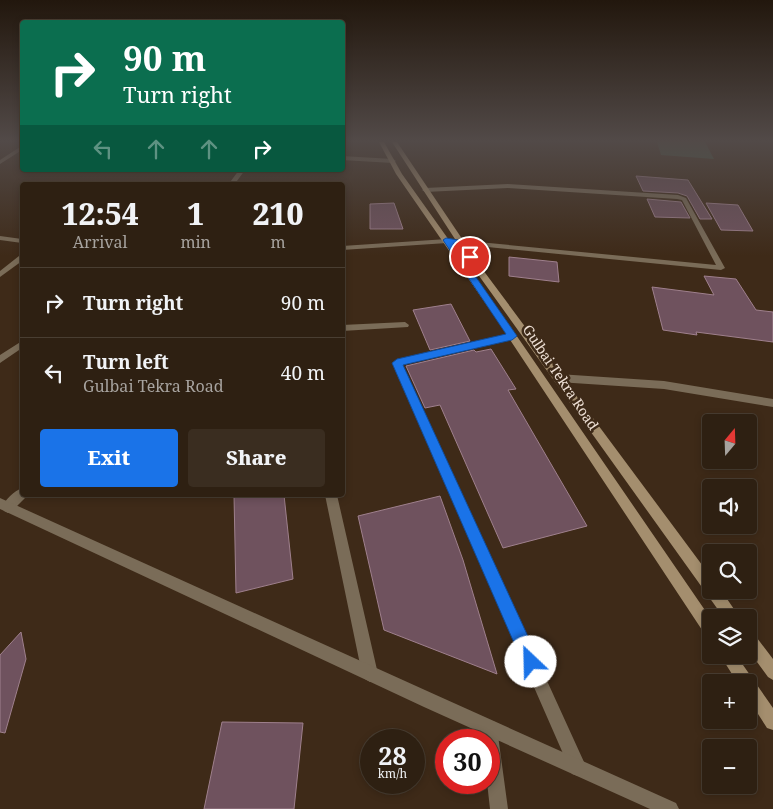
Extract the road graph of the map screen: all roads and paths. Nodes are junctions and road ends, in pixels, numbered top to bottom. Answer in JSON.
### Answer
{"nodes":[{"id":1,"x":403,"y":180,"type":"edge"},
{"id":2,"x":418,"y":180,"type":"edge"},
{"id":3,"x":425,"y":190,"type":"junction"},
{"id":4,"x":0,"y":238,"type":"edge"},
{"id":5,"x":446,"y":240,"type":"junction"},
{"id":6,"x":20,"y":241,"type":"edge"},
{"id":7,"x":461,"y":242,"type":"junction"},
{"id":8,"x":345,"y":248,"type":"edge"},
{"id":9,"x":20,"y":260,"type":"edge"},
{"id":10,"x":0,"y":275,"type":"edge"},
{"id":11,"x":404,"y":325,"type":"dead end"},
{"id":12,"x":345,"y":328,"type":"edge"},
{"id":13,"x":512,"y":336,"type":"junction"},
{"id":14,"x":20,"y":345,"type":"edge"},
{"id":15,"x":0,"y":360,"type":"edge"},
{"id":16,"x":558,"y":378,"type":"junction"},
{"id":17,"x":773,"y":402,"type":"edge"},
{"id":18,"x":20,"y":494,"type":"edge"},
{"id":19,"x":330,"y":497,"type":"edge"},
{"id":20,"x":4,"y":505,"type":"edge"},
{"id":21,"x":702,"y":575,"type":"edge"},
{"id":22,"x":702,"y":618,"type":"edge"},
{"id":23,"x":757,"y":650,"type":"edge"},
{"id":24,"x":773,"y":672,"type":"edge"},
{"id":25,"x":370,"y":674,"type":"junction"},
{"id":26,"x":757,"y":699,"type":"edge"},
{"id":27,"x":773,"y":722,"type":"edge"},
{"id":28,"x":489,"y":728,"type":"junction"},
{"id":29,"x":578,"y":768,"type":"junction"},
{"id":30,"x":499,"y":809,"type":"edge"},
{"id":31,"x":670,"y":809,"type":"edge"}],
"edges":[{"from":1,"to":5,"type":"main road","name":"Gulbai Tekra Road"},
{"from":2,"to":3,"type":"main road","name":"Gulbai Tekra Road"},
{"from":3,"to":7,"type":"main road","name":"Gulbai Tekra Road"},
{"from":3,"to":7,"type":"street"},
{"from":4,"to":6,"type":"street"},
{"from":5,"to":7,"type":"street"},
{"from":5,"to":8,"type":"street"},
{"from":5,"to":13,"type":"main road","name":"Gulbai Tekra Road"},
{"from":7,"to":16,"type":"main road","name":"Gulbai Tekra Road"},
{"from":9,"to":10,"type":"street"},
{"from":11,"to":12,"type":"street"},
{"from":13,"to":22,"type":"main road","name":"Gulbai Tekra Road"},
{"from":13,"to":29,"type":"street"},
{"from":14,"to":15,"type":"street"},
{"from":16,"to":17,"type":"street"},
{"from":16,"to":21,"type":"main road","name":"Gulbai Tekra Road"},
{"from":18,"to":20,"type":"street"},
{"from":19,"to":25,"type":"street"},
{"from":20,"to":25,"type":"street"},
{"from":23,"to":24,"type":"main road"},
{"from":25,"to":28,"type":"street"},
{"from":26,"to":27,"type":"main road"},
{"from":28,"to":29,"type":"street"},
{"from":28,"to":30,"type":"street"},
{"from":29,"to":31,"type":"street"}]}
